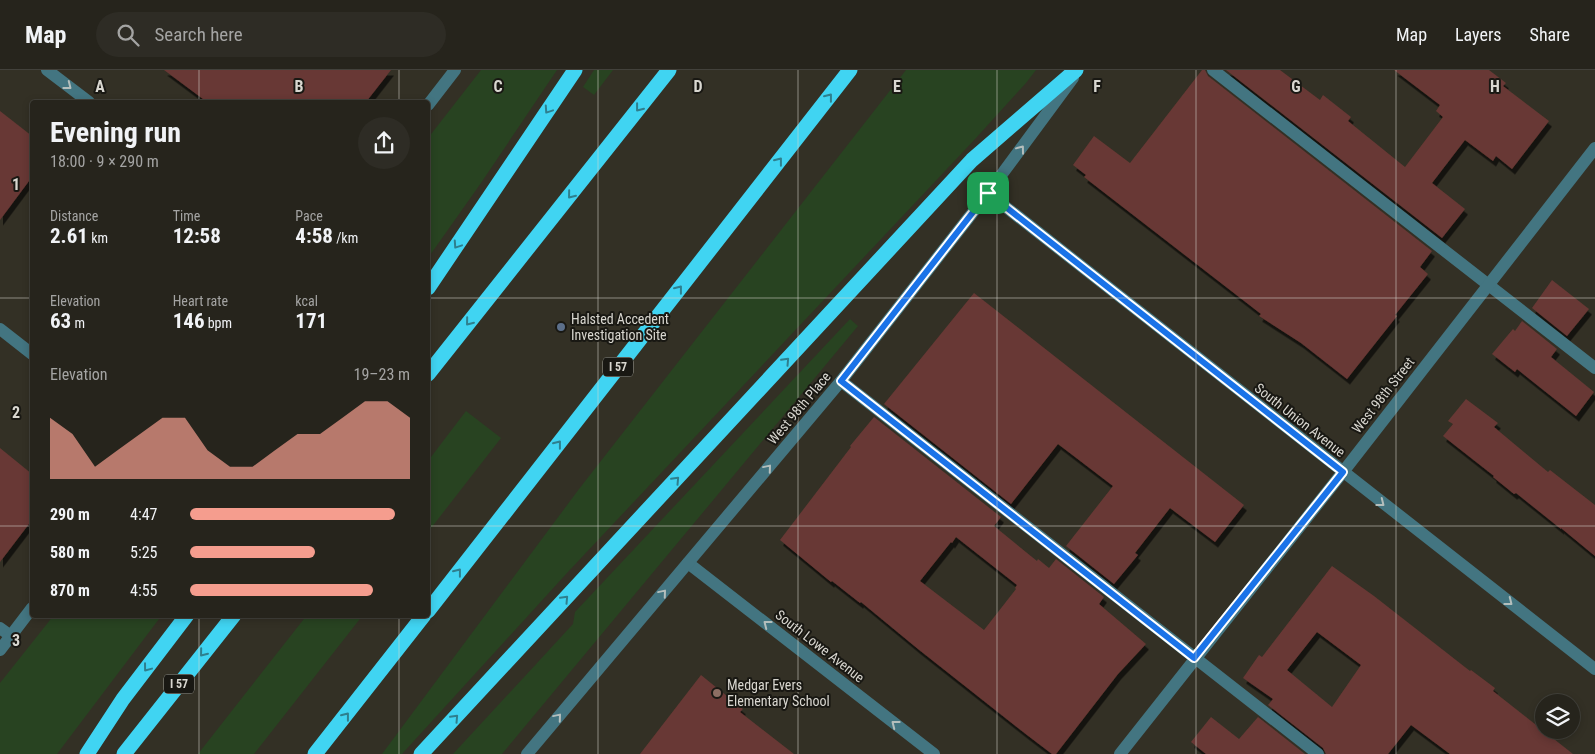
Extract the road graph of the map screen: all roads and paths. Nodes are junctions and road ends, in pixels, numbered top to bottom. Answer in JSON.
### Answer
{"nodes":[{"id":1,"x":47,"y":70,"type":"edge"},
{"id":2,"x":575,"y":70,"type":"edge"},
{"id":3,"x":669,"y":70,"type":"edge"},
{"id":4,"x":850,"y":70,"type":"edge"},
{"id":5,"x":1078,"y":70,"type":"edge"},
{"id":6,"x":1213,"y":70,"type":"edge"},
{"id":7,"x":450,"y":72,"type":"edge"},
{"id":8,"x":86,"y":100,"type":"edge"},
{"id":9,"x":430,"y":102,"type":"edge"},
{"id":10,"x":1595,"y":148,"type":"edge"},
{"id":11,"x":988,"y":193,"type":"junction"},
{"id":12,"x":430,"y":285,"type":"edge"},
{"id":13,"x":1489,"y":285,"type":"junction"},
{"id":14,"x":0,"y":329,"type":"edge"},
{"id":15,"x":30,"y":352,"type":"edge"},
{"id":16,"x":1595,"y":368,"type":"edge"},
{"id":17,"x":430,"y":371,"type":"edge"},
{"id":18,"x":841,"y":381,"type":"junction"},
{"id":19,"x":1343,"y":472,"type":"junction"},
{"id":20,"x":688,"y":562,"type":"junction"},
{"id":21,"x":430,"y":608,"type":"edge"},
{"id":22,"x":30,"y":611,"type":"edge"},
{"id":23,"x":185,"y":618,"type":"edge"},
{"id":24,"x":232,"y":618,"type":"edge"},
{"id":25,"x":422,"y":618,"type":"edge"},
{"id":26,"x":0,"y":628,"type":"edge"},
{"id":27,"x":11,"y":636,"type":"junction"},
{"id":28,"x":0,"y":650,"type":"edge"},
{"id":29,"x":1194,"y":658,"type":"junction"},
{"id":30,"x":1595,"y":669,"type":"edge"},
{"id":31,"x":88,"y":754,"type":"edge"},
{"id":32,"x":124,"y":754,"type":"edge"},
{"id":33,"x":316,"y":754,"type":"edge"},
{"id":34,"x":421,"y":754,"type":"edge"},
{"id":35,"x":527,"y":754,"type":"edge"},
{"id":36,"x":934,"y":754,"type":"edge"},
{"id":37,"x":1120,"y":754,"type":"edge"},
{"id":38,"x":1318,"y":754,"type":"edge"}],
"edges":[{"from":1,"to":8,"type":"street","one_way":true},
{"from":2,"to":12,"type":"highway","one_way":true},
{"from":3,"to":17,"type":"highway","one_way":true},
{"from":21,"to":4,"type":"highway","number":"I 57","one_way":true},
{"from":11,"to":5,"type":"street","name":"West 98th Place","one_way":true},
{"from":34,"to":5,"type":"highway","one_way":true},
{"from":6,"to":13,"type":"street"},
{"from":7,"to":9,"type":"street"},
{"from":10,"to":13,"type":"street","name":"West 98th Street"},
{"from":11,"to":18,"type":"street","name":"West 98th Place"},
{"from":11,"to":19,"type":"street","name":"South Union Avenue"},
{"from":13,"to":16,"type":"street"},
{"from":13,"to":19,"type":"street","name":"West 98th Street"},
{"from":14,"to":15,"type":"street"},
{"from":20,"to":18,"type":"street","name":"West 98th Place","one_way":true},
{"from":18,"to":29,"type":"street"},
{"from":19,"to":29,"type":"street","name":"West 98th Street"},
{"from":19,"to":30,"type":"street","name":"South Union Avenue","one_way":true},
{"from":35,"to":20,"type":"street","name":"West 98th Place","one_way":true},
{"from":36,"to":20,"type":"street","name":"South Lowe Avenue","one_way":true},
{"from":22,"to":27,"type":"street"},
{"from":23,"to":31,"type":"highway","one_way":true},
{"from":24,"to":32,"type":"highway","number":"I 57","one_way":true},
{"from":33,"to":25,"type":"highway","one_way":true},
{"from":26,"to":27,"type":"street"},
{"from":27,"to":28,"type":"street"},
{"from":29,"to":37,"type":"street","name":"West 98th Street"},
{"from":29,"to":38,"type":"street"}]}
